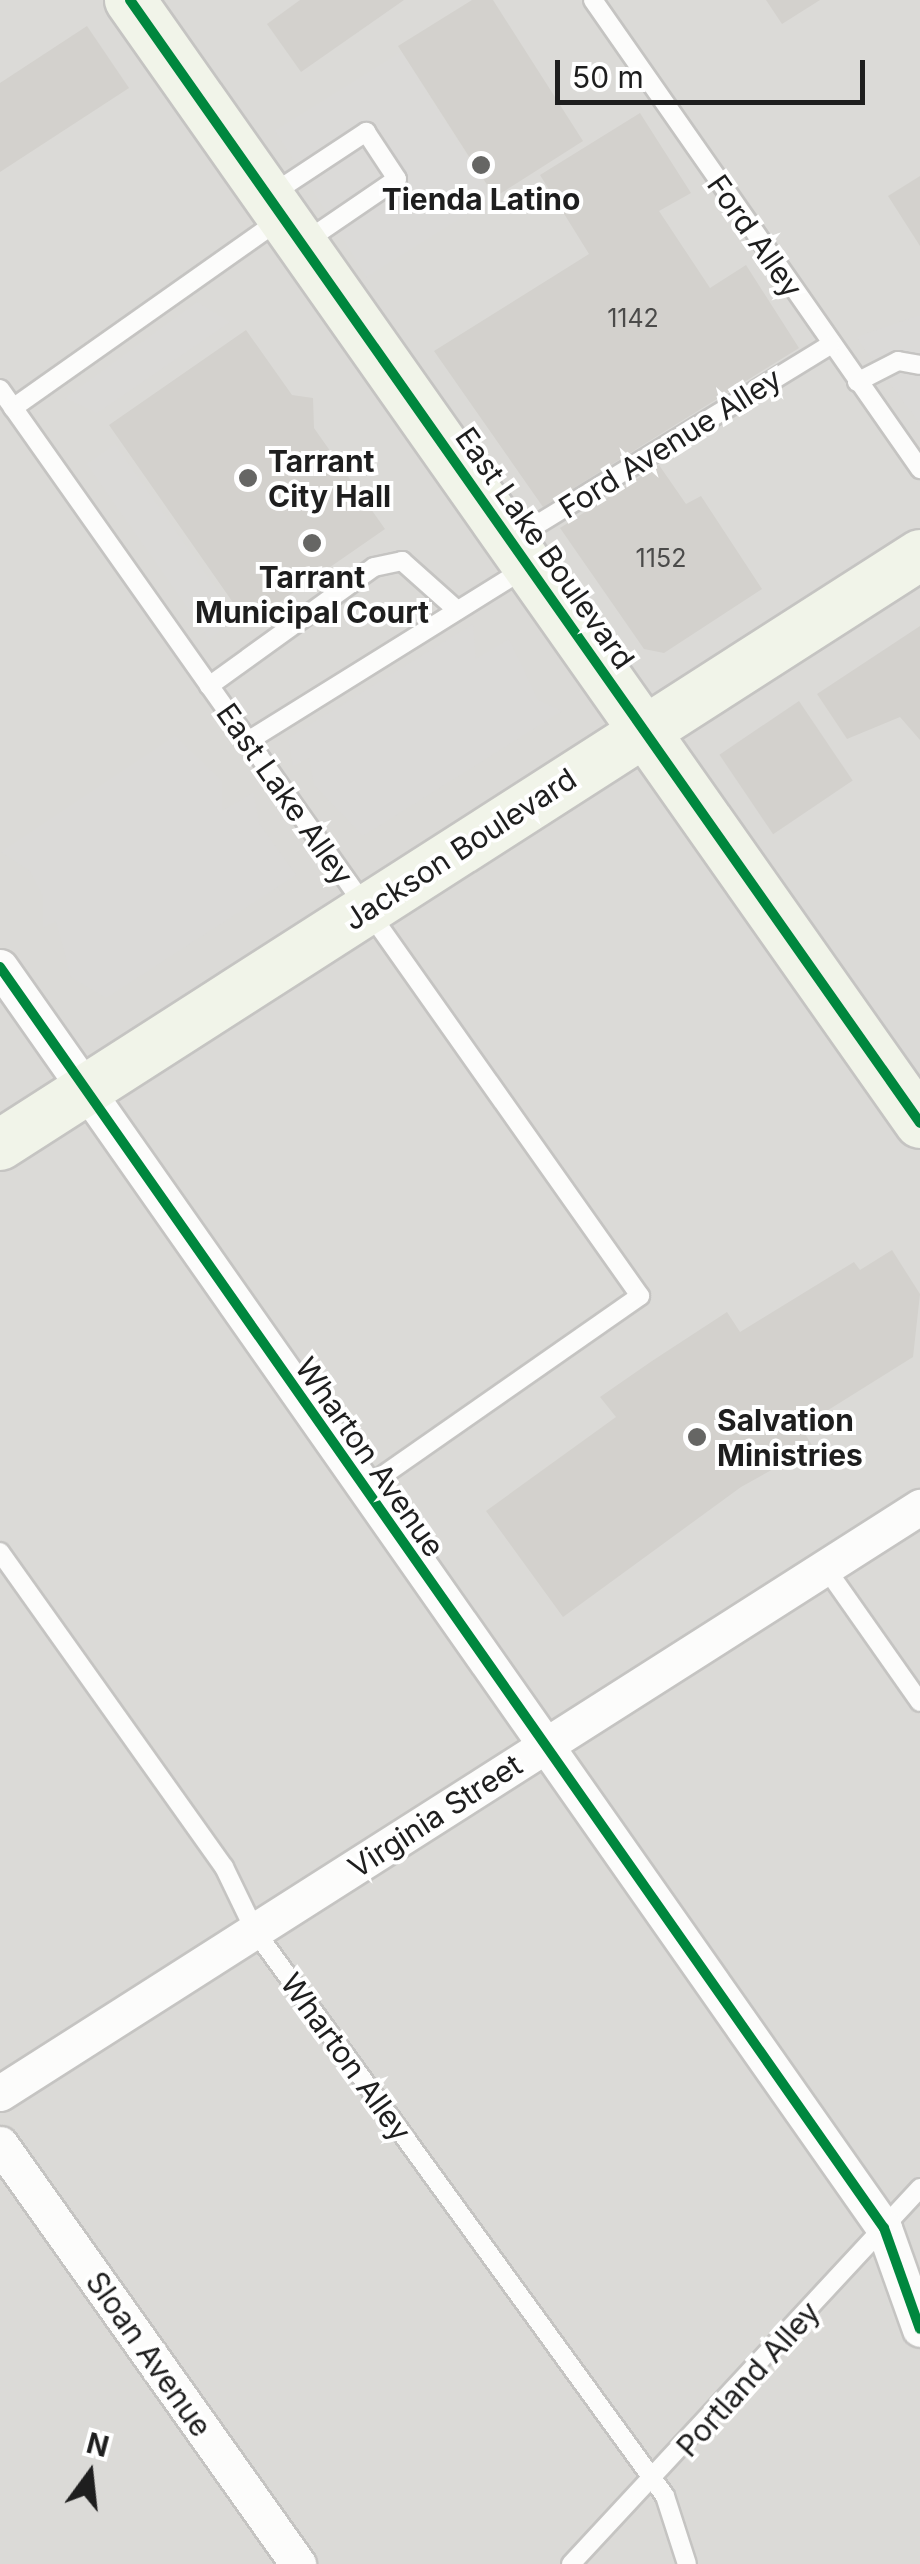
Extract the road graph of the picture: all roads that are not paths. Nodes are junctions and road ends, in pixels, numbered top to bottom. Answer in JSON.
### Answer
{"nodes":[{"id":1,"x":130,"y":0,"type":"edge"},
{"id":2,"x":593,"y":0,"type":"edge"},
{"id":3,"x":284,"y":220,"type":"junction"},
{"id":4,"x":830,"y":344,"type":"junction"},
{"id":5,"x":920,"y":365,"type":"edge"},
{"id":6,"x":857,"y":382,"type":"junction"},
{"id":7,"x":0,"y":389,"type":"edge"},
{"id":8,"x":14,"y":408,"type":"junction"},
{"id":9,"x":920,"y":469,"type":"edge"},
{"id":10,"x":519,"y":554,"type":"junction"},
{"id":11,"x":920,"y":555,"type":"edge"},
{"id":12,"x":457,"y":610,"type":"junction"},
{"id":13,"x":209,"y":686,"type":"junction"},
{"id":14,"x":643,"y":729,"type":"junction"},
{"id":15,"x":248,"y":741,"type":"junction"},
{"id":16,"x":367,"y":910,"type":"junction"},
{"id":17,"x":0,"y":967,"type":"edge"},
{"id":18,"x":91,"y":1087,"type":"junction"},
{"id":19,"x":920,"y":1123,"type":"edge"},
{"id":20,"x":0,"y":1144,"type":"edge"},
{"id":21,"x":362,"y":1489,"type":"junction"},
{"id":22,"x":920,"y":1506,"type":"edge"},
{"id":23,"x":0,"y":1552,"type":"edge"},
{"id":24,"x":825,"y":1567,"type":"junction"},
{"id":25,"x":920,"y":1702,"type":"edge"},
{"id":26,"x":541,"y":1748,"type":"junction"},
{"id":27,"x":255,"y":1931,"type":"junction"},
{"id":28,"x":0,"y":2094,"type":"edge"},
{"id":29,"x":0,"y":2144,"type":"edge"},
{"id":30,"x":920,"y":2188,"type":"edge"},
{"id":31,"x":884,"y":2228,"type":"junction"},
{"id":32,"x":920,"y":2329,"type":"edge"},
{"id":33,"x":655,"y":2483,"type":"junction"},
{"id":34,"x":298,"y":2564,"type":"edge"},
{"id":35,"x":571,"y":2564,"type":"edge"},
{"id":36,"x":688,"y":2564,"type":"edge"}],
"edges":[{"from":1,"to":3,"type":"street","name":"East Lake Boulevard"},
{"from":2,"to":4,"type":"lane","name":"Ford Alley"},
{"from":3,"to":3,"type":"lane"},
{"from":3,"to":8,"type":"lane"},
{"from":3,"to":10,"type":"street","name":"East Lake Boulevard"},
{"from":4,"to":6,"type":"lane","name":"Ford Alley"},
{"from":4,"to":10,"type":"lane","name":"Ford Avenue Alley"},
{"from":5,"to":6,"type":"lane"},
{"from":6,"to":9,"type":"lane","name":"Ford Alley"},
{"from":7,"to":8,"type":"lane","name":"East Lake Alley"},
{"from":8,"to":13,"type":"lane","name":"East Lake Alley"},
{"from":10,"to":12,"type":"lane","name":"Ford Avenue Alley"},
{"from":10,"to":14,"type":"street","name":"East Lake Boulevard"},
{"from":11,"to":14,"type":"street","name":"Jackson Boulevard"},
{"from":12,"to":13,"type":"lane"},
{"from":12,"to":15,"type":"lane","name":"Ford Avenue Alley"},
{"from":13,"to":15,"type":"lane","name":"East Lake Alley"},
{"from":14,"to":16,"type":"street","name":"Jackson Boulevard"},
{"from":14,"to":19,"type":"street","name":"East Lake Boulevard"},
{"from":15,"to":16,"type":"lane","name":"East Lake Alley"},
{"from":16,"to":18,"type":"street","name":"Jackson Boulevard"},
{"from":16,"to":21,"type":"lane","name":"East Lake Alley"},
{"from":17,"to":18,"type":"street","name":"Wharton Avenue"},
{"from":18,"to":20,"type":"street","name":"Jackson Boulevard"},
{"from":18,"to":21,"type":"street","name":"Wharton Avenue"},
{"from":21,"to":26,"type":"street","name":"Wharton Avenue"},
{"from":22,"to":24,"type":"street","name":"Virginia Street"},
{"from":23,"to":27,"type":"lane","name":"Wharton Alley"},
{"from":24,"to":25,"type":"lane"},
{"from":24,"to":26,"type":"street","name":"Virginia Street"},
{"from":26,"to":27,"type":"street","name":"Virginia Street"},
{"from":26,"to":31,"type":"street","name":"Wharton Avenue"},
{"from":27,"to":28,"type":"street","name":"Virginia Street"},
{"from":27,"to":33,"type":"lane","name":"Wharton Alley"},
{"from":29,"to":34,"type":"street","name":"Sloan Avenue"},
{"from":30,"to":31,"type":"lane","name":"Portland Alley"},
{"from":31,"to":32,"type":"street","name":"Wharton Avenue"},
{"from":31,"to":33,"type":"lane","name":"Portland Alley"},
{"from":33,"to":35,"type":"lane","name":"Portland Alley"},
{"from":33,"to":36,"type":"lane","name":"Wharton Alley"}]}
